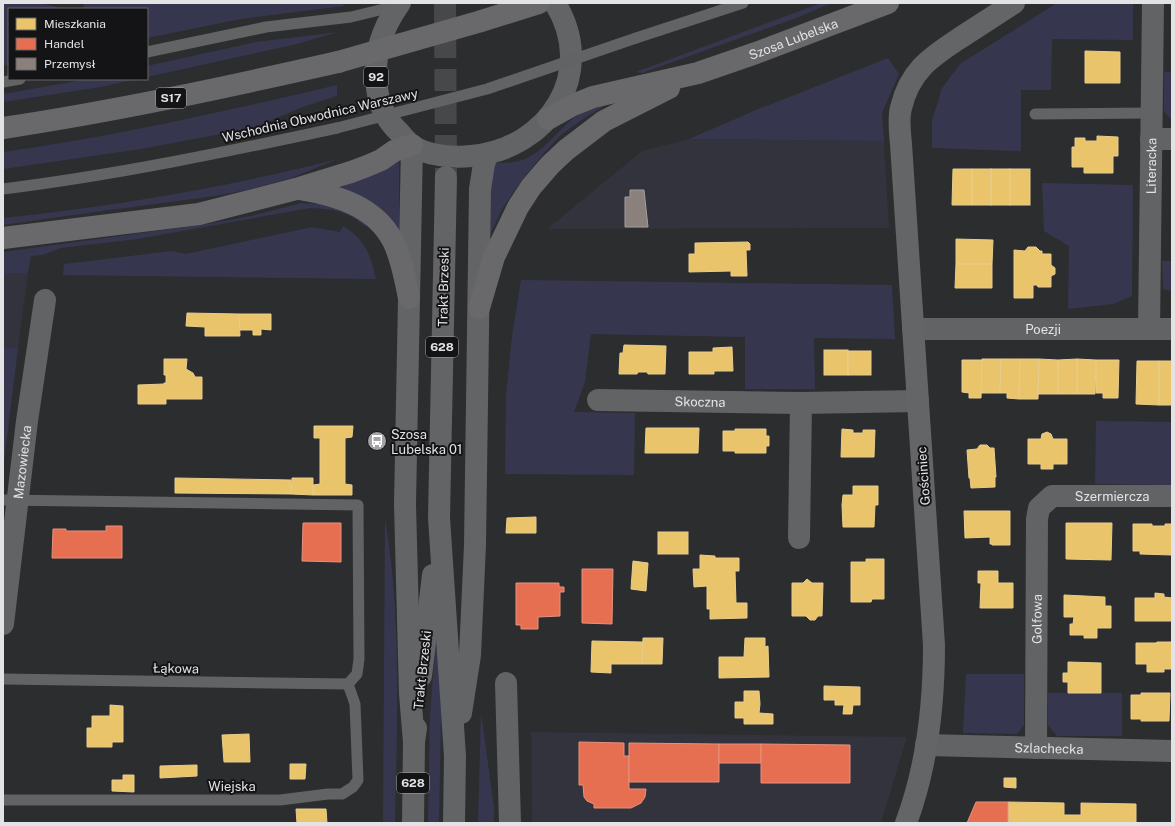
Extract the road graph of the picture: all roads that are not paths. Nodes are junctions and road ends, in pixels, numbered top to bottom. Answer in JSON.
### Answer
{"nodes":[{"id":1,"x":539,"y":3,"type":"edge"},
{"id":2,"x":555,"y":3,"type":"edge"},
{"id":3,"x":743,"y":3,"type":"edge"},
{"id":4,"x":888,"y":3,"type":"edge"},
{"id":5,"x":1014,"y":3,"type":"edge"},
{"id":6,"x":1153,"y":3,"type":"edge"},
{"id":7,"x":399,"y":4,"type":"edge"},
{"id":8,"x":148,"y":52,"type":"edge"},
{"id":9,"x":698,"y":73,"type":"junction"},
{"id":10,"x":14,"y":80,"type":"edge"},
{"id":11,"x":3,"y":82,"type":"edge"},
{"id":12,"x":1152,"y":113,"type":"junction"},
{"id":13,"x":1035,"y":114,"type":"dead end"},
{"id":14,"x":548,"y":119,"type":"junction"},
{"id":15,"x":3,"y":128,"type":"edge"},
{"id":16,"x":1162,"y":139,"type":"edge"},
{"id":17,"x":412,"y":145,"type":"junction"},
{"id":18,"x":487,"y":155,"type":"junction"},
{"id":19,"x":446,"y":177,"type":"tunnel mouth"},
{"id":20,"x":3,"y":189,"type":"edge"},
{"id":21,"x":296,"y":189,"type":"junction"},
{"id":22,"x":3,"y":238,"type":"edge"},
{"id":23,"x":410,"y":298,"type":"junction"},
{"id":24,"x":45,"y":300,"type":"dead end"},
{"id":25,"x":479,"y":308,"type":"junction"},
{"id":26,"x":913,"y":329,"type":"junction"},
{"id":27,"x":1149,"y":329,"type":"junction"},
{"id":28,"x":1172,"y":329,"type":"edge"},
{"id":29,"x":598,"y":400,"type":"dead end"},
{"id":30,"x":918,"y":401,"type":"junction"},
{"id":31,"x":801,"y":403,"type":"junction"},
{"id":32,"x":1052,"y":496,"type":"joint"},
{"id":33,"x":1172,"y":496,"type":"edge"},
{"id":34,"x":10,"y":500,"type":"edge"},
{"id":35,"x":439,"y":518,"type":"junction"},
{"id":36,"x":799,"y":538,"type":"dead end"},
{"id":37,"x":3,"y":624,"type":"edge"},
{"id":38,"x":3,"y":679,"type":"edge"},
{"id":39,"x":506,"y":683,"type":"dead end"},
{"id":40,"x":348,"y":684,"type":"junction"},
{"id":41,"x":414,"y":742,"type":"junction"},
{"id":42,"x":926,"y":745,"type":"junction"},
{"id":43,"x":1036,"y":748,"type":"junction"},
{"id":44,"x":1172,"y":751,"type":"edge"},
{"id":45,"x":455,"y":756,"type":"junction"},
{"id":46,"x":3,"y":800,"type":"edge"},
{"id":47,"x":413,"y":823,"type":"edge"},
{"id":48,"x":454,"y":823,"type":"edge"},
{"id":49,"x":510,"y":823,"type":"edge"},
{"id":50,"x":906,"y":823,"type":"edge"}],
"edges":[{"from":1,"to":15,"type":"highway","number":"S17","bridge":true},
{"from":2,"to":14,"type":"main road","number":"92"},
{"from":3,"to":20,"type":"lane","name":"Wschodnia Obwodnica Warszawy","bridge":true},
{"from":4,"to":9,"type":"highway","name":"Szosa Lubelska"},
{"from":5,"to":26,"type":"street","name":"Gościniec"},
{"from":6,"to":12,"type":"street","name":"Literacka"},
{"from":7,"to":8,"type":"lane"},
{"from":7,"to":17,"type":"main road","number":"92"},
{"from":9,"to":14,"type":"highway"},
{"from":9,"to":25,"type":"highway"},
{"from":10,"to":11,"type":"lane"},
{"from":12,"to":13,"type":"lane"},
{"from":12,"to":16,"type":"street","name":"Literacka"},
{"from":14,"to":18,"type":"main road","number":"92"},
{"from":16,"to":27,"type":"street","name":"Literacka"},
{"from":17,"to":18,"type":"main road","number":"92"},
{"from":17,"to":21,"type":"highway"},
{"from":17,"to":23,"type":"main road"},
{"from":18,"to":25,"type":"main road"},
{"from":19,"to":35,"type":"main road","name":"Trakt Brzeski","number":"628"},
{"from":21,"to":22,"type":"highway"},
{"from":21,"to":23,"type":"highway"},
{"from":23,"to":41,"type":"main road"},
{"from":24,"to":34,"type":"street","name":"Mazowiecka"},
{"from":25,"to":45,"type":"main road"},
{"from":26,"to":27,"type":"street","name":"Poezji"},
{"from":26,"to":30,"type":"street","name":"Gościniec"},
{"from":27,"to":28,"type":"street","name":"Poezji"},
{"from":29,"to":31,"type":"street","name":"Skoczna"},
{"from":30,"to":31,"type":"street","name":"Skoczna"},
{"from":30,"to":42,"type":"street","name":"Gościniec"},
{"from":31,"to":36,"type":"street"},
{"from":32,"to":33,"type":"street","name":"Szermiercza"},
{"from":32,"to":43,"type":"street","name":"Golfowa"},
{"from":34,"to":37,"type":"street","name":"Mazowiecka"},
{"from":34,"to":40,"type":"lane"},
{"from":35,"to":41,"type":"main road","name":"Trakt Brzeski","number":"628"},
{"from":35,"to":45,"type":"main road","name":"Trakt Brzeski","number":"628"},
{"from":38,"to":40,"type":"lane","name":"Łąkowa"},
{"from":39,"to":49,"type":"street"},
{"from":40,"to":46,"type":"lane","name":"Wiejska"},
{"from":41,"to":47,"type":"main road","name":"Trakt Brzeski","number":"628"},
{"from":42,"to":43,"type":"street","name":"Szlachecka"},
{"from":42,"to":50,"type":"street","name":"Gościniec"},
{"from":43,"to":44,"type":"street","name":"Szlachecka"},
{"from":45,"to":48,"type":"main road","name":"Trakt Brzeski","number":"628"}]}
